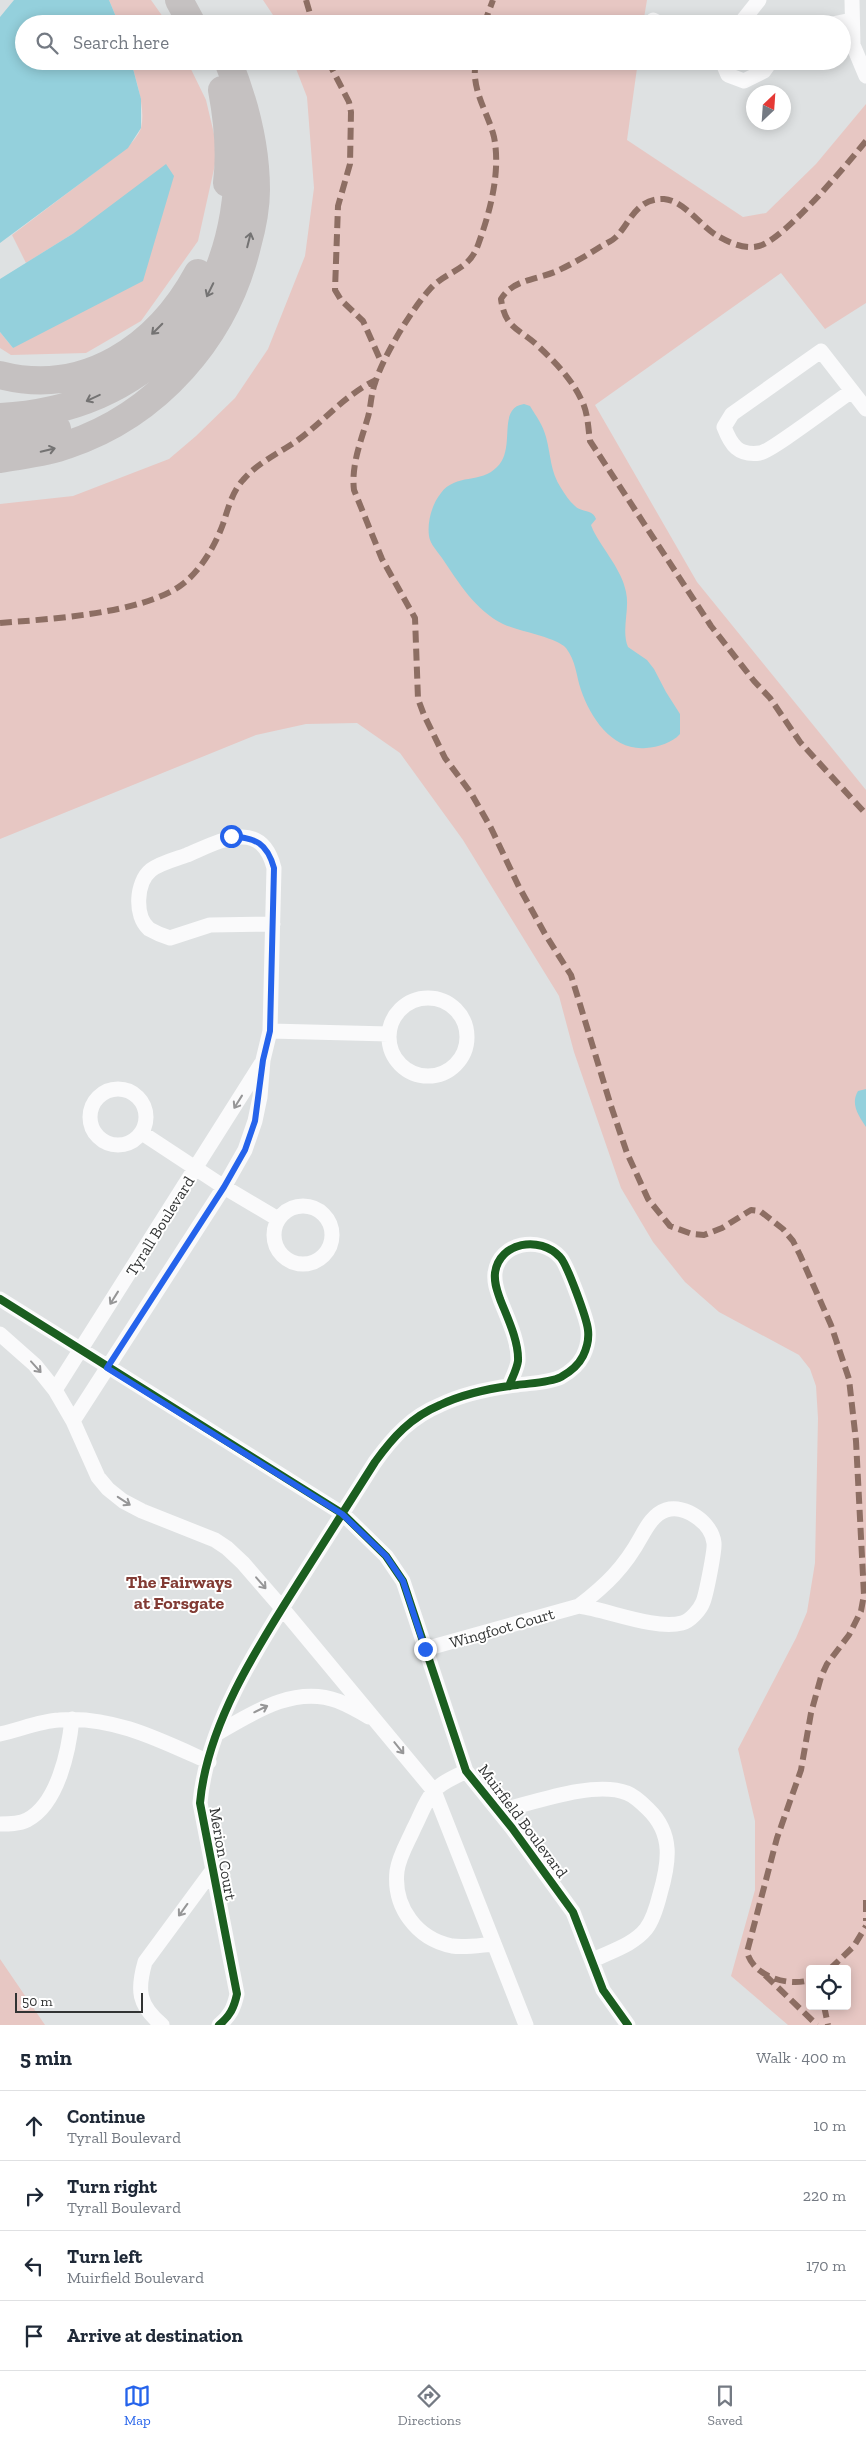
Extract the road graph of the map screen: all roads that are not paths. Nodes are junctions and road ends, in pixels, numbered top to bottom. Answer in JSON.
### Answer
{"nodes":[{"id":1,"x":179,"y":0,"type":"edge"},
{"id":2,"x":198,"y":0,"type":"edge"},
{"id":3,"x":759,"y":0,"type":"edge"},
{"id":4,"x":852,"y":0,"type":"edge"},
{"id":5,"x":187,"y":15,"type":"edge"},
{"id":6,"x":206,"y":15,"type":"edge"},
{"id":7,"x":747,"y":15,"type":"edge"},
{"id":8,"x":852,"y":20,"type":"joint"},
{"id":9,"x":214,"y":70,"type":"edge"},
{"id":10,"x":231,"y":70,"type":"edge"},
{"id":11,"x":726,"y":70,"type":"edge"},
{"id":12,"x":765,"y":70,"type":"edge"},
{"id":13,"x":866,"y":76,"type":"edge"},
{"id":14,"x":222,"y":90,"type":"junction"},
{"id":15,"x":227,"y":302,"type":"junction"},
{"id":16,"x":0,"y":375,"type":"edge"},
{"id":17,"x":852,"y":391,"type":"junction"},
{"id":18,"x":866,"y":410,"type":"edge"},
{"id":19,"x":0,"y":417,"type":"edge"},
{"id":20,"x":0,"y":437,"type":"edge"},
{"id":21,"x":0,"y":459,"type":"edge"},
{"id":22,"x":272,"y":924,"type":"junction"},
{"id":23,"x":270,"y":1031,"type":"junction"},
{"id":24,"x":389,"y":1034,"type":"junction"},
{"id":25,"x":263,"y":1060,"type":"junction"},
{"id":26,"x":142,"y":1133,"type":"dead end"},
{"id":27,"x":196,"y":1169,"type":"junction"},
{"id":28,"x":224,"y":1187,"type":"junction"},
{"id":29,"x":278,"y":1219,"type":"dead end"},
{"id":30,"x":0,"y":1299,"type":"edge"},
{"id":31,"x":0,"y":1334,"type":"edge"},
{"id":32,"x":82,"y":1350,"type":"junction"},
{"id":33,"x":107,"y":1368,"type":"junction"},
{"id":34,"x":509,"y":1386,"type":"junction"},
{"id":35,"x":55,"y":1390,"type":"junction"},
{"id":36,"x":73,"y":1421,"type":"junction"},
{"id":37,"x":342,"y":1514,"type":"junction"},
{"id":38,"x":578,"y":1606,"type":"junction"},
{"id":39,"x":282,"y":1608,"type":"junction"},
{"id":40,"x":425,"y":1649,"type":"junction"},
{"id":41,"x":72,"y":1719,"type":"junction"},
{"id":42,"x":378,"y":1721,"type":"junction"},
{"id":43,"x":218,"y":1733,"type":"junction"},
{"id":44,"x":0,"y":1734,"type":"edge"},
{"id":45,"x":208,"y":1762,"type":"junction"},
{"id":46,"x":466,"y":1772,"type":"junction"},
{"id":47,"x":434,"y":1791,"type":"junction"},
{"id":48,"x":499,"y":1811,"type":"junction"},
{"id":49,"x":0,"y":1824,"type":"edge"},
{"id":50,"x":212,"y":1871,"type":"junction"},
{"id":51,"x":494,"y":1944,"type":"junction"},
{"id":52,"x":593,"y":1960,"type":"junction"},
{"id":53,"x":162,"y":2025,"type":"edge"},
{"id":54,"x":219,"y":2025,"type":"edge"},
{"id":55,"x":526,"y":2025,"type":"edge"},
{"id":56,"x":627,"y":2025,"type":"edge"}],
"edges":[{"from":1,"to":5,"type":"highway"},
{"from":2,"to":6,"type":"highway"},
{"from":3,"to":7,"type":"street"},
{"from":4,"to":8,"type":"street"},
{"from":8,"to":13,"type":"street"},
{"from":9,"to":14,"type":"highway"},
{"from":15,"to":10,"type":"highway","one_way":true},
{"from":11,"to":12,"type":"street"},
{"from":14,"to":16,"type":"highway","one_way":true},
{"from":14,"to":19,"type":"highway","one_way":true},
{"from":15,"to":20,"type":"highway"},
{"from":21,"to":15,"type":"highway","one_way":true},
{"from":17,"to":17,"type":"street"},
{"from":17,"to":18,"type":"street"},
{"from":22,"to":22,"type":"street","name":"Tyrall Boulevard"},
{"from":22,"to":23,"type":"street","name":"Tyrall Boulevard"},
{"from":23,"to":24,"type":"street"},
{"from":23,"to":25,"type":"street","name":"Tyrall Boulevard"},
{"from":24,"to":24,"type":"street"},
{"from":25,"to":27,"type":"street","name":"Tyrall Boulevard","one_way":true},
{"from":25,"to":28,"type":"street","name":"Tyrall Boulevard"},
{"from":26,"to":27,"type":"street"},
{"from":27,"to":28,"type":"street"},
{"from":27,"to":32,"type":"street","name":"Tyrall Boulevard","one_way":true},
{"from":28,"to":29,"type":"street"},
{"from":28,"to":33,"type":"street","name":"Tyrall Boulevard"},
{"from":30,"to":32,"type":"street","name":"Muirfield Boulevard"},
{"from":31,"to":35,"type":"street","one_way":true},
{"from":32,"to":33,"type":"street","name":"Muirfield Boulevard"},
{"from":32,"to":35,"type":"street","name":"Tyrall Boulevard"},
{"from":33,"to":36,"type":"street","name":"Tyrall Boulevard"},
{"from":33,"to":37,"type":"street","name":"Muirfield Boulevard"},
{"from":34,"to":34,"type":"street","name":"Merion Court"},
{"from":34,"to":37,"type":"street","name":"Merion Court"},
{"from":35,"to":36,"type":"street"},
{"from":36,"to":39,"type":"street","one_way":true},
{"from":37,"to":39,"type":"street","name":"Merion Court"},
{"from":37,"to":40,"type":"street","name":"Muirfield Boulevard"},
{"from":38,"to":38,"type":"street","name":"Wingfoot Court"},
{"from":38,"to":40,"type":"street","name":"Wingfoot Court"},
{"from":39,"to":42,"type":"street"},
{"from":39,"to":43,"type":"street","name":"Merion Court"},
{"from":40,"to":46,"type":"street","name":"Muirfield Boulevard"},
{"from":41,"to":44,"type":"street"},
{"from":41,"to":45,"type":"street"},
{"from":41,"to":49,"type":"street"},
{"from":43,"to":42,"type":"street","one_way":true},
{"from":42,"to":47,"type":"street","one_way":true},
{"from":43,"to":45,"type":"street","name":"Merion Court"},
{"from":45,"to":50,"type":"street","name":"Merion Court"},
{"from":46,"to":47,"type":"street"},
{"from":46,"to":48,"type":"street","name":"Muirfield Boulevard"},
{"from":47,"to":51,"type":"street"},
{"from":47,"to":51,"type":"street"},
{"from":48,"to":52,"type":"street","name":"Muirfield Boulevard"},
{"from":48,"to":52,"type":"street"},
{"from":50,"to":53,"type":"street","name":"Merion Court","one_way":true},
{"from":50,"to":54,"type":"street","name":"Merion Court"},
{"from":51,"to":55,"type":"street"},
{"from":52,"to":56,"type":"street","name":"Muirfield Boulevard"}]}
